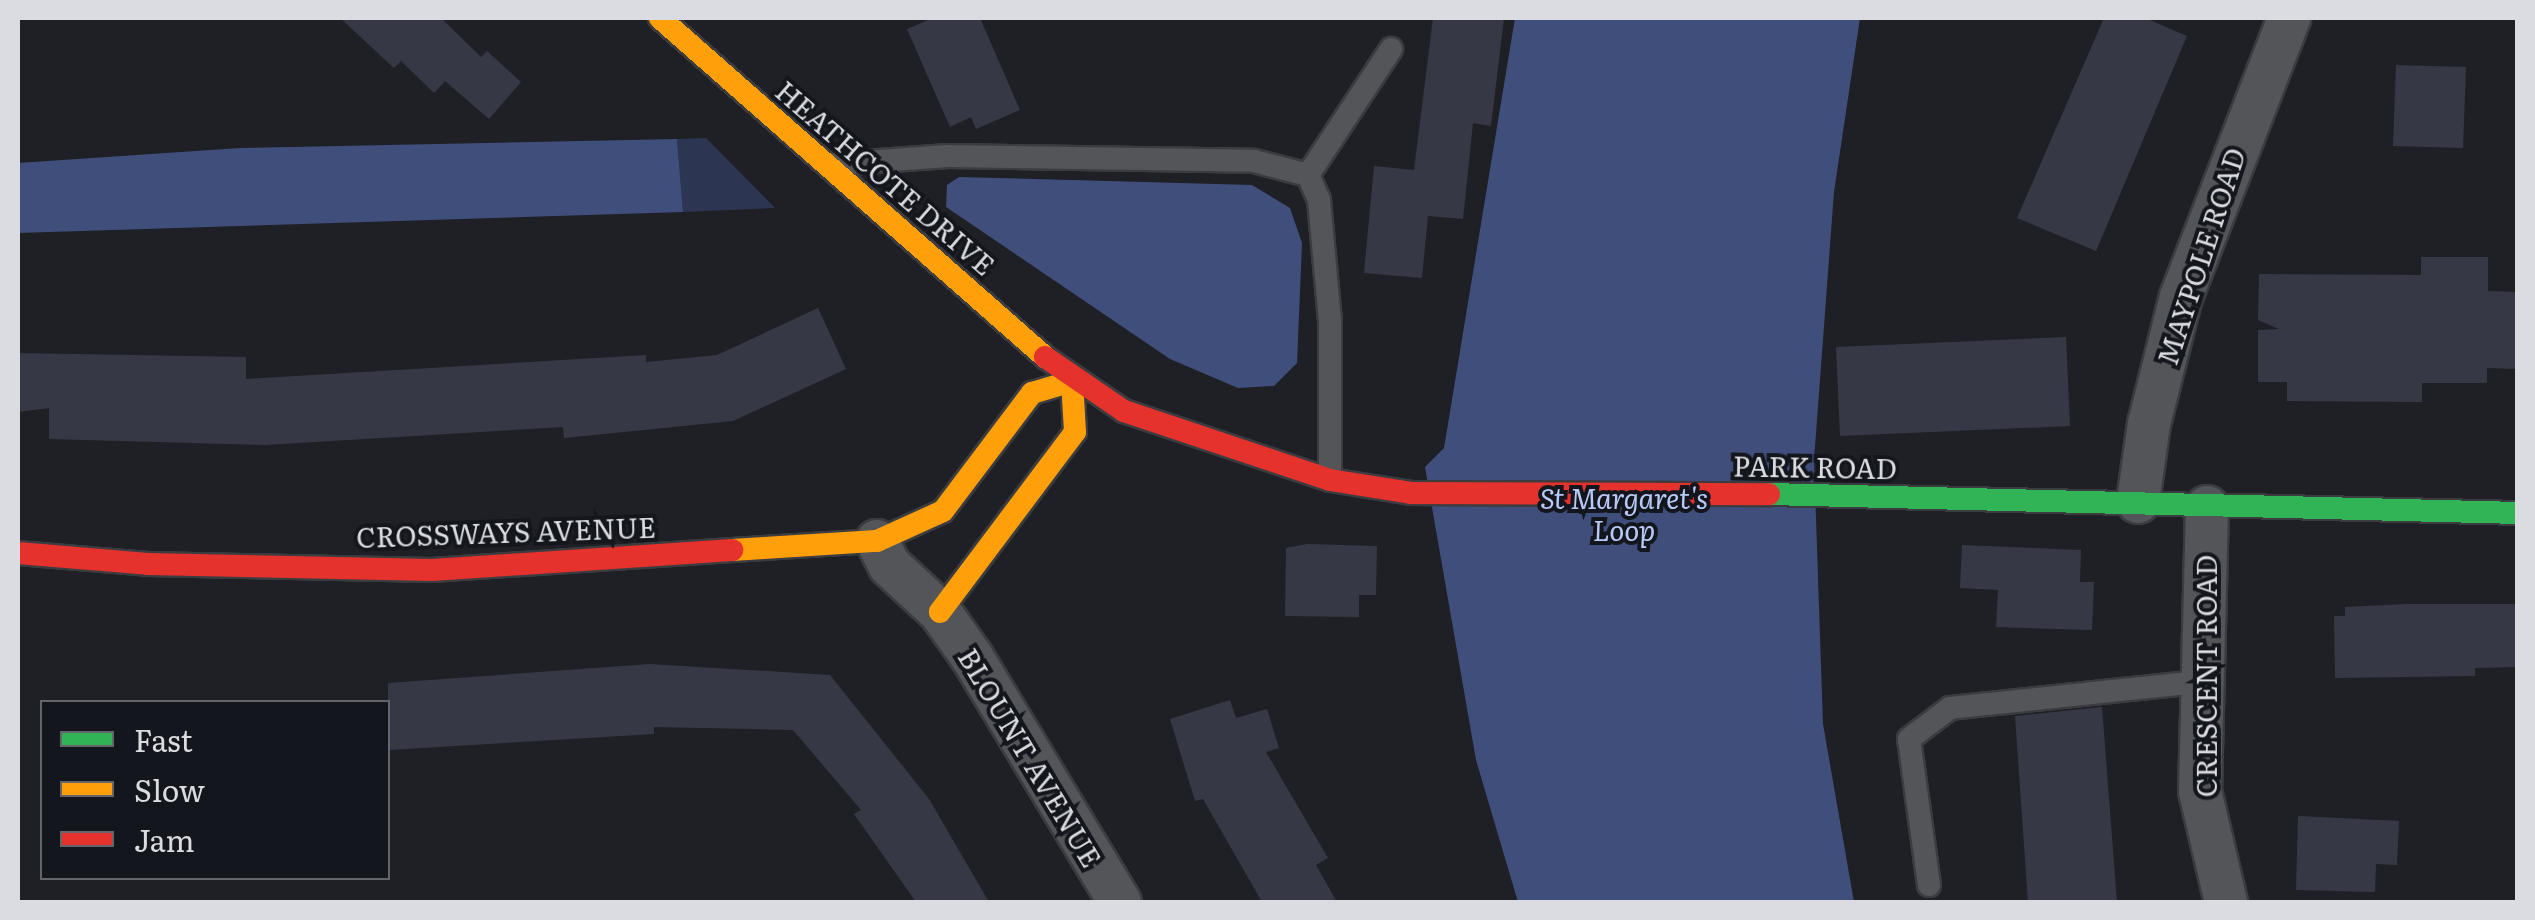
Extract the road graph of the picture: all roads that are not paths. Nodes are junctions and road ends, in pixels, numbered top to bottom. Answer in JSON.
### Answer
{"nodes":[{"id":1,"x":660,"y":18,"type":"edge"},
{"id":2,"x":2289,"y":18,"type":"edge"},
{"id":3,"x":1391,"y":49,"type":"dead end"},
{"id":4,"x":826,"y":165,"type":"junction"},
{"id":5,"x":1308,"y":175,"type":"junction"},
{"id":6,"x":1072,"y":381,"type":"junction"},
{"id":7,"x":1330,"y":480,"type":"junction"},
{"id":8,"x":2138,"y":502,"type":"junction"},
{"id":9,"x":2207,"y":507,"type":"junction"},
{"id":10,"x":2518,"y":512,"type":"edge"},
{"id":11,"x":877,"y":541,"type":"junction"},
{"id":12,"x":18,"y":553,"type":"edge"},
{"id":13,"x":940,"y":612,"type":"junction"},
{"id":14,"x":2204,"y":682,"type":"junction"},
{"id":15,"x":1929,"y":885,"type":"dead end"},
{"id":16,"x":1120,"y":902,"type":"edge"},
{"id":17,"x":2226,"y":902,"type":"edge"}],
"edges":[{"from":1,"to":4,"type":"street","name":"HEATHCOTE DRIVE"},
{"from":2,"to":8,"type":"street","name":"MAYPOLE ROAD"},
{"from":3,"to":5,"type":"lane"},
{"from":4,"to":5,"type":"lane"},
{"from":4,"to":6,"type":"street","name":"HEATHCOTE DRIVE"},
{"from":5,"to":7,"type":"lane"},
{"from":6,"to":7,"type":"street","name":"PARK ROAD"},
{"from":6,"to":11,"type":"street"},
{"from":6,"to":13,"type":"street"},
{"from":7,"to":8,"type":"street","name":"PARK ROAD"},
{"from":8,"to":9,"type":"street","name":"PARK ROAD"},
{"from":9,"to":10,"type":"street","name":"PARK ROAD"},
{"from":9,"to":14,"type":"street","name":"CRESCENT ROAD"},
{"from":11,"to":12,"type":"street","name":"CROSSWAYS AVENUE"},
{"from":11,"to":13,"type":"street","name":"BLOUNT AVENUE"},
{"from":13,"to":16,"type":"street","name":"BLOUNT AVENUE"},
{"from":14,"to":15,"type":"lane"},
{"from":14,"to":17,"type":"street","name":"CRESCENT ROAD"}]}
